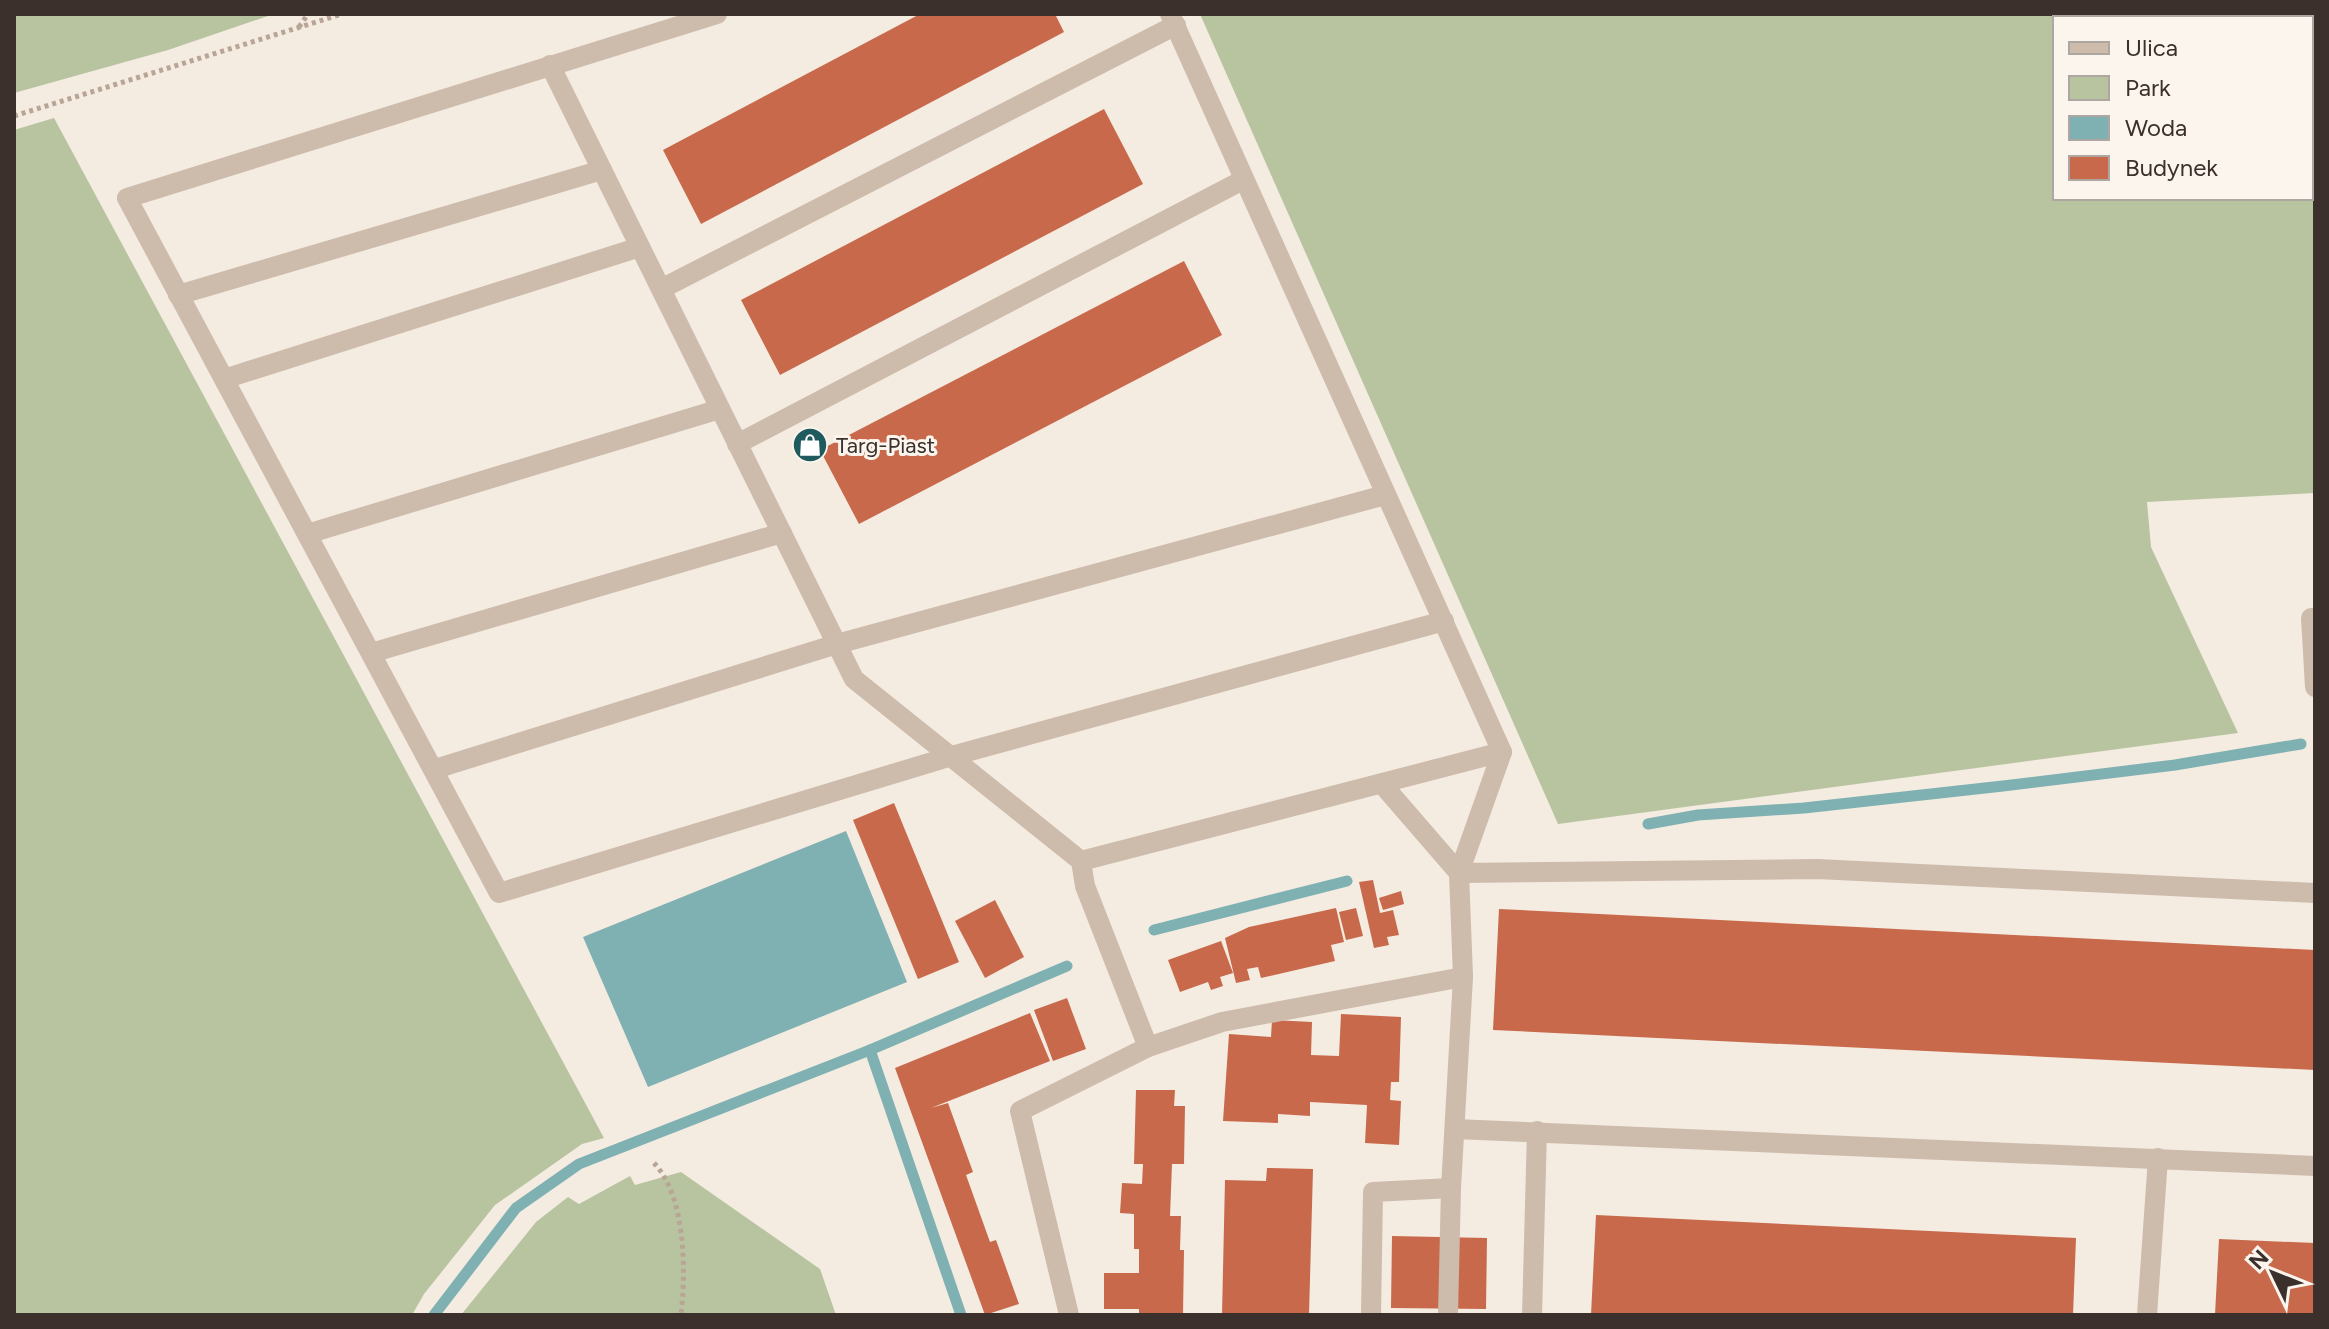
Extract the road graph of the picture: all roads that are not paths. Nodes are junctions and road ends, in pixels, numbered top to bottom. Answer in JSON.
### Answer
{"nodes":[{"id":1,"x":717,"y":14,"type":"edge"},
{"id":2,"x":1173,"y":20,"type":"edge"},
{"id":3,"x":550,"y":65,"type":"junction"},
{"id":4,"x":602,"y":170,"type":"junction"},
{"id":5,"x":1243,"y":180,"type":"junction"},
{"id":6,"x":640,"y":247,"type":"junction"},
{"id":7,"x":661,"y":289,"type":"junction"},
{"id":8,"x":178,"y":295,"type":"junction"},
{"id":9,"x":224,"y":379,"type":"junction"},
{"id":10,"x":720,"y":409,"type":"junction"},
{"id":11,"x":737,"y":444,"type":"junction"},
{"id":12,"x":1385,"y":495,"type":"junction"},
{"id":13,"x":782,"y":533,"type":"junction"},
{"id":14,"x":307,"y":534,"type":"junction"},
{"id":15,"x":2315,"y":618,"type":"edge"},
{"id":16,"x":1444,"y":621,"type":"junction"},
{"id":17,"x":837,"y":644,"type":"junction"},
{"id":18,"x":371,"y":653,"type":"junction"},
{"id":19,"x":2315,"y":687,"type":"edge"},
{"id":20,"x":1502,"y":752,"type":"junction"},
{"id":21,"x":952,"y":756,"type":"junction"},
{"id":22,"x":435,"y":769,"type":"junction"},
{"id":23,"x":1382,"y":784,"type":"junction"},
{"id":24,"x":1081,"y":861,"type":"junction"},
{"id":25,"x":1459,"y":873,"type":"junction"},
{"id":26,"x":2315,"y":893,"type":"edge"},
{"id":27,"x":1463,"y":977,"type":"junction"},
{"id":28,"x":1148,"y":1047,"type":"junction"},
{"id":29,"x":1455,"y":1129,"type":"junction"},
{"id":30,"x":1537,"y":1131,"type":"junction"},
{"id":31,"x":2158,"y":1158,"type":"junction"},
{"id":32,"x":2315,"y":1166,"type":"edge"},
{"id":33,"x":1451,"y":1188,"type":"junction"},
{"id":34,"x":1069,"y":1315,"type":"edge"},
{"id":35,"x":1371,"y":1315,"type":"edge"},
{"id":36,"x":1448,"y":1315,"type":"edge"},
{"id":37,"x":1532,"y":1315,"type":"edge"},
{"id":38,"x":2147,"y":1315,"type":"edge"}],
"edges":[{"from":1,"to":3,"type":"lane"},
{"from":2,"to":5,"type":"lane"},
{"from":2,"to":7,"type":"lane"},
{"from":3,"to":4,"type":"lane"},
{"from":3,"to":8,"type":"lane"},
{"from":4,"to":6,"type":"lane"},
{"from":4,"to":8,"type":"lane"},
{"from":5,"to":11,"type":"lane"},
{"from":5,"to":12,"type":"lane"},
{"from":6,"to":7,"type":"lane"},
{"from":6,"to":9,"type":"lane"},
{"from":7,"to":10,"type":"lane"},
{"from":8,"to":9,"type":"lane"},
{"from":9,"to":14,"type":"lane"},
{"from":10,"to":11,"type":"lane"},
{"from":10,"to":14,"type":"lane"},
{"from":11,"to":13,"type":"lane"},
{"from":12,"to":16,"type":"lane"},
{"from":12,"to":17,"type":"lane"},
{"from":13,"to":17,"type":"lane"},
{"from":13,"to":18,"type":"lane"},
{"from":14,"to":18,"type":"lane"},
{"from":15,"to":19,"type":"lane"},
{"from":16,"to":20,"type":"lane"},
{"from":16,"to":21,"type":"lane"},
{"from":17,"to":21,"type":"lane"},
{"from":17,"to":22,"type":"lane"},
{"from":18,"to":22,"type":"lane"},
{"from":20,"to":23,"type":"lane"},
{"from":20,"to":25,"type":"lane"},
{"from":21,"to":22,"type":"lane"},
{"from":21,"to":24,"type":"lane"},
{"from":23,"to":24,"type":"lane"},
{"from":23,"to":25,"type":"lane"},
{"from":24,"to":28,"type":"lane"},
{"from":25,"to":26,"type":"lane"},
{"from":25,"to":27,"type":"lane"},
{"from":27,"to":28,"type":"lane"},
{"from":27,"to":29,"type":"lane"},
{"from":28,"to":34,"type":"lane"},
{"from":29,"to":30,"type":"lane"},
{"from":29,"to":33,"type":"lane"},
{"from":30,"to":31,"type":"lane"},
{"from":30,"to":37,"type":"lane"},
{"from":31,"to":32,"type":"lane"},
{"from":31,"to":38,"type":"lane"},
{"from":33,"to":35,"type":"lane"},
{"from":33,"to":36,"type":"lane"}]}
